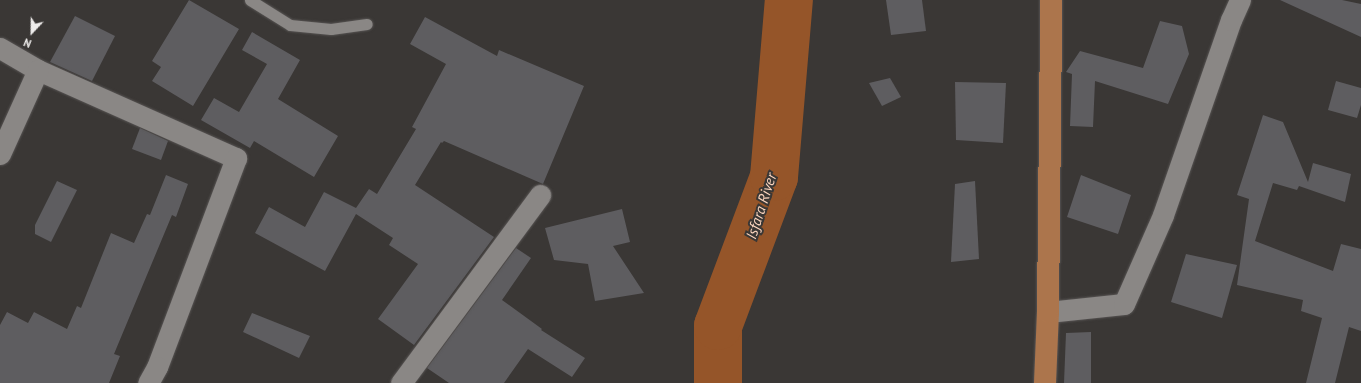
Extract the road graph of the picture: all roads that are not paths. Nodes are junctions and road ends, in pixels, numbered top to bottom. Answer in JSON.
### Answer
{"nodes":[{"id":1,"x":250,"y":0,"type":"edge"},
{"id":2,"x":1051,"y":0,"type":"edge"},
{"id":3,"x":1240,"y":0,"type":"edge"},
{"id":4,"x":367,"y":24,"type":"dead end"},
{"id":5,"x":0,"y":48,"type":"edge"},
{"id":6,"x":38,"y":70,"type":"junction"},
{"id":7,"x":0,"y":154,"type":"edge"},
{"id":8,"x":540,"y":195,"type":"dead end"},
{"id":9,"x":1048,"y":312,"type":"junction"},
{"id":10,"x":148,"y":383,"type":"edge"},
{"id":11,"x":401,"y":383,"type":"edge"},
{"id":12,"x":1045,"y":383,"type":"edge"}],
"edges":[{"from":1,"to":4,"type":"lane"},
{"from":2,"to":9,"type":"main road"},
{"from":3,"to":9,"type":"street"},
{"from":5,"to":6,"type":"street"},
{"from":6,"to":7,"type":"street"},
{"from":6,"to":10,"type":"street"},
{"from":8,"to":11,"type":"street"},
{"from":9,"to":12,"type":"main road"}]}
